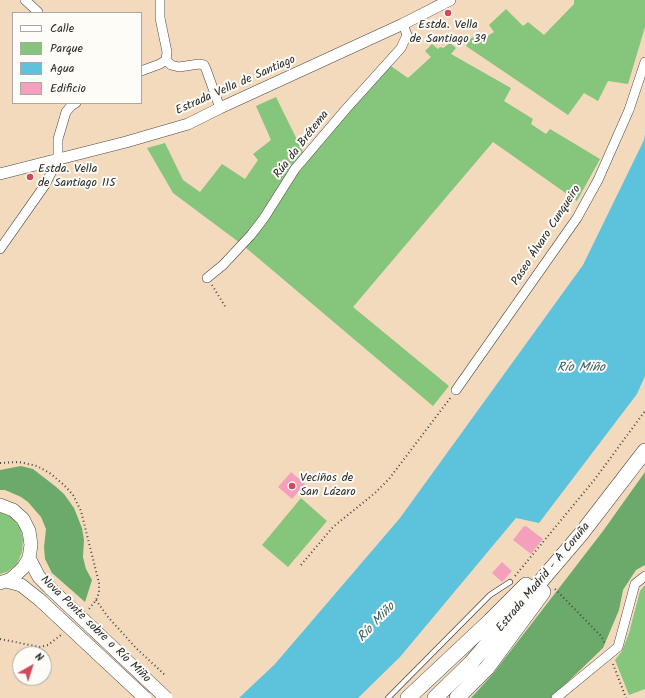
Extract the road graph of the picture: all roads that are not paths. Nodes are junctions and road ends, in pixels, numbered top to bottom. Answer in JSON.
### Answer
{"nodes":[{"id":1,"x":25,"y":0,"type":"edge"},
{"id":2,"x":160,"y":0,"type":"edge"},
{"id":3,"x":450,"y":0,"type":"edge"},
{"id":4,"x":38,"y":12,"type":"edge"},
{"id":5,"x":403,"y":24,"type":"junction"},
{"id":6,"x":166,"y":60,"type":"junction"},
{"id":7,"x":645,"y":62,"type":"edge"},
{"id":8,"x":142,"y":71,"type":"edge"},
{"id":9,"x":74,"y":104,"type":"edge"},
{"id":10,"x":220,"y":108,"type":"junction"},
{"id":11,"x":54,"y":160,"type":"junction"},
{"id":12,"x":0,"y":174,"type":"edge"},
{"id":13,"x":0,"y":248,"type":"edge"},
{"id":14,"x":207,"y":278,"type":"road end"},
{"id":15,"x":456,"y":390,"type":"road end"},
{"id":16,"x":645,"y":451,"type":"edge"},
{"id":17,"x":645,"y":456,"type":"edge"},
{"id":18,"x":619,"y":485,"type":"junction"},
{"id":19,"x":0,"y":505,"type":"edge"},
{"id":20,"x":29,"y":558,"type":"junction"},
{"id":21,"x":645,"y":576,"type":"edge"},
{"id":22,"x":3,"y":582,"type":"edge"},
{"id":23,"x":510,"y":582,"type":"road end"},
{"id":24,"x":145,"y":698,"type":"edge"},
{"id":25,"x":166,"y":698,"type":"edge"},
{"id":26,"x":388,"y":698,"type":"edge"},
{"id":27,"x":408,"y":698,"type":"edge"},
{"id":28,"x":435,"y":698,"type":"edge"},
{"id":29,"x":457,"y":698,"type":"edge"},
{"id":30,"x":556,"y":698,"type":"edge"}],
"edges":[{"from":1,"to":4,"type":"street"},
{"from":2,"to":6,"type":"street"},
{"from":3,"to":5,"type":"street","name":"Estrada Vella de Santiago"},
{"from":5,"to":10,"type":"street","name":"Estrada Vella de Santiago"},
{"from":5,"to":14,"type":"street","name":"Rúa da Brétema"},
{"from":6,"to":8,"type":"street"},
{"from":6,"to":10,"type":"street"},
{"from":7,"to":15,"type":"street","name":"Paseo Álvaro Cunqueiro"},
{"from":9,"to":11,"type":"street"},
{"from":10,"to":11,"type":"street","name":"Estrada Vella de Santiago"},
{"from":11,"to":12,"type":"street","name":"Estrada Vella de Santiago"},
{"from":11,"to":13,"type":"street"},
{"from":16,"to":18,"type":"highway","name":"Estrada Madrid - A Coruña"},
{"from":17,"to":29,"type":"highway"},
{"from":18,"to":27,"type":"highway"},
{"from":18,"to":28,"type":"highway","name":"Estrada Madrid - A Coruña"},
{"from":19,"to":20,"type":"main road"},
{"from":20,"to":22,"type":"main road"},
{"from":20,"to":25,"type":"main road","name":"Nova Ponte sobre o Río Miño","bridge":true},
{"from":21,"to":30,"type":"street"},
{"from":22,"to":24,"type":"main road","name":"Nova Ponte sobre o Río Miño","bridge":true},
{"from":23,"to":26,"type":"lane"}]}
